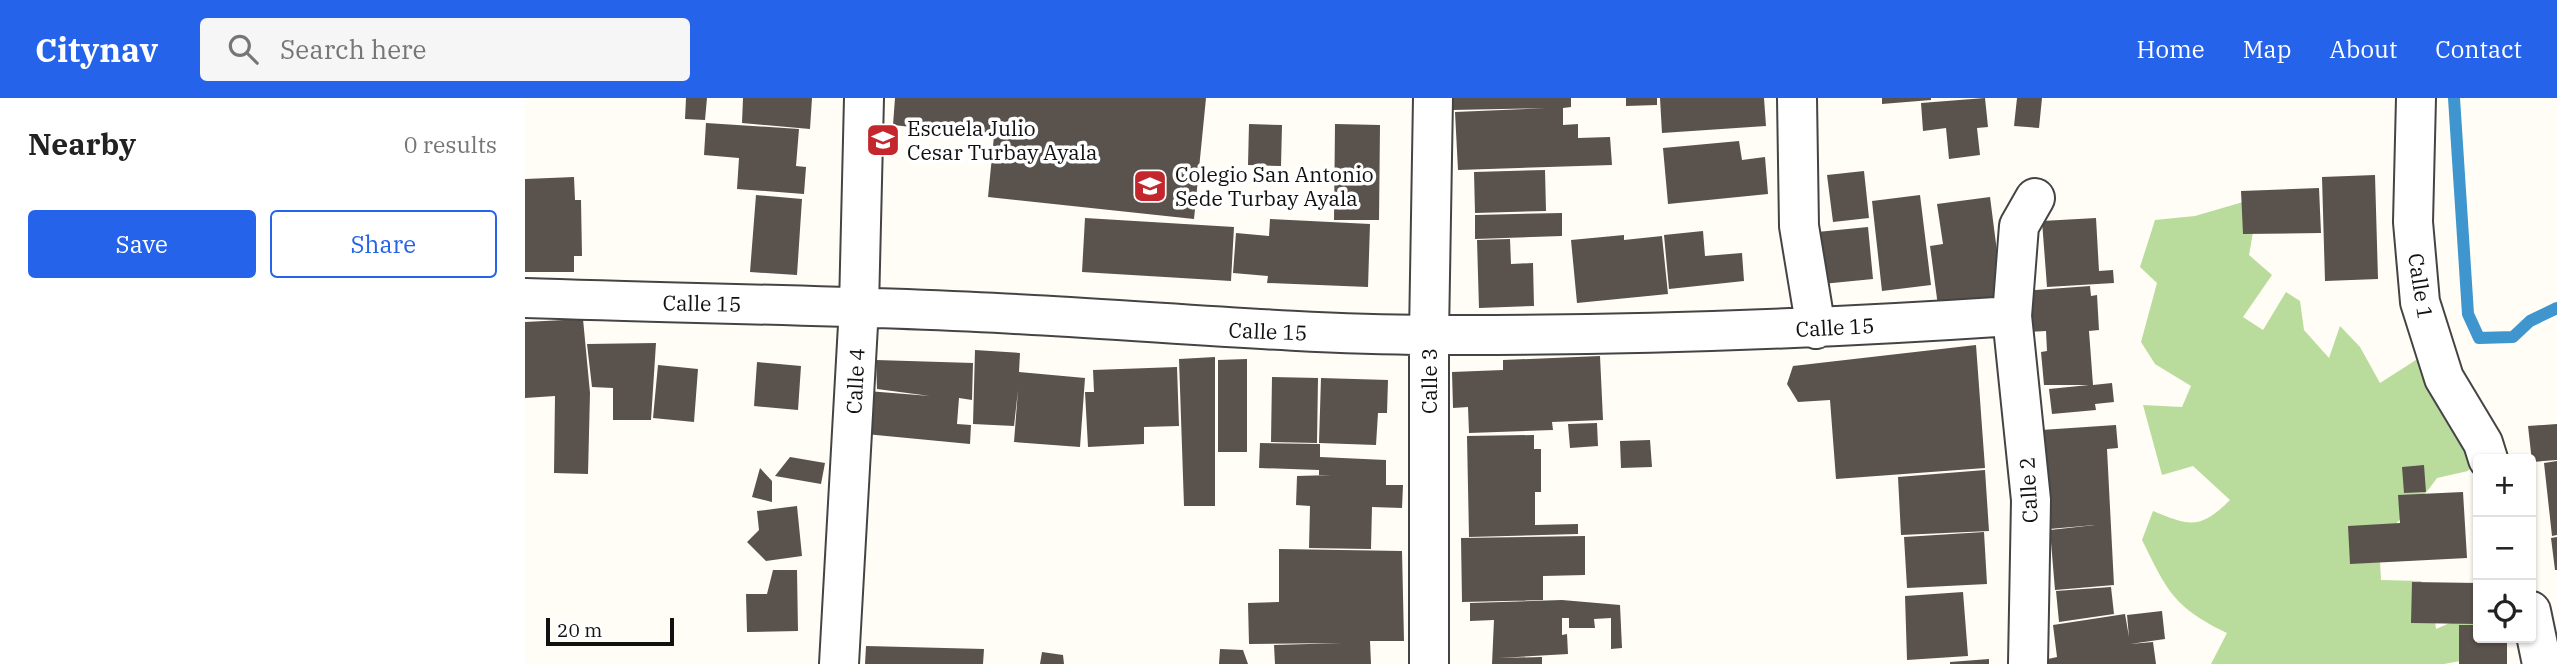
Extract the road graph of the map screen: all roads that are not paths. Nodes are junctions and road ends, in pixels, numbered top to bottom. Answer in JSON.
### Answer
{"nodes":[{"id":1,"x":864,"y":98,"type":"edge"},
{"id":2,"x":1433,"y":98,"type":"edge"},
{"id":3,"x":1797,"y":98,"type":"edge"},
{"id":4,"x":2416,"y":98,"type":"edge"},
{"id":5,"x":2035,"y":198,"type":"dead end"},
{"id":6,"x":525,"y":298,"type":"edge"},
{"id":7,"x":859,"y":307,"type":"junction"},
{"id":8,"x":2012,"y":316,"type":"junction"},
{"id":9,"x":1816,"y":329,"type":"junction"},
{"id":10,"x":1429,"y":335,"type":"junction"},
{"id":11,"x":2487,"y":454,"type":"edge"},
{"id":12,"x":2536,"y":635,"type":"edge"},
{"id":13,"x":839,"y":664,"type":"edge"},
{"id":14,"x":1429,"y":664,"type":"edge"},
{"id":15,"x":2028,"y":664,"type":"edge"},
{"id":16,"x":2542,"y":664,"type":"edge"}],
"edges":[{"from":1,"to":7,"type":"street","name":"Calle 4"},
{"from":2,"to":10,"type":"street","name":"Calle 3"},
{"from":3,"to":9,"type":"street"},
{"from":4,"to":11,"type":"street","name":"Calle 1"},
{"from":5,"to":8,"type":"street","name":"Calle 2"},
{"from":6,"to":7,"type":"street","name":"Calle 15"},
{"from":7,"to":10,"type":"street","name":"Calle 15"},
{"from":7,"to":13,"type":"street","name":"Calle 4"},
{"from":8,"to":9,"type":"street","name":"Calle 15"},
{"from":8,"to":15,"type":"street","name":"Calle 2"},
{"from":9,"to":10,"type":"street","name":"Calle 15"},
{"from":10,"to":14,"type":"street","name":"Calle 3"},
{"from":12,"to":16,"type":"street"}]}
